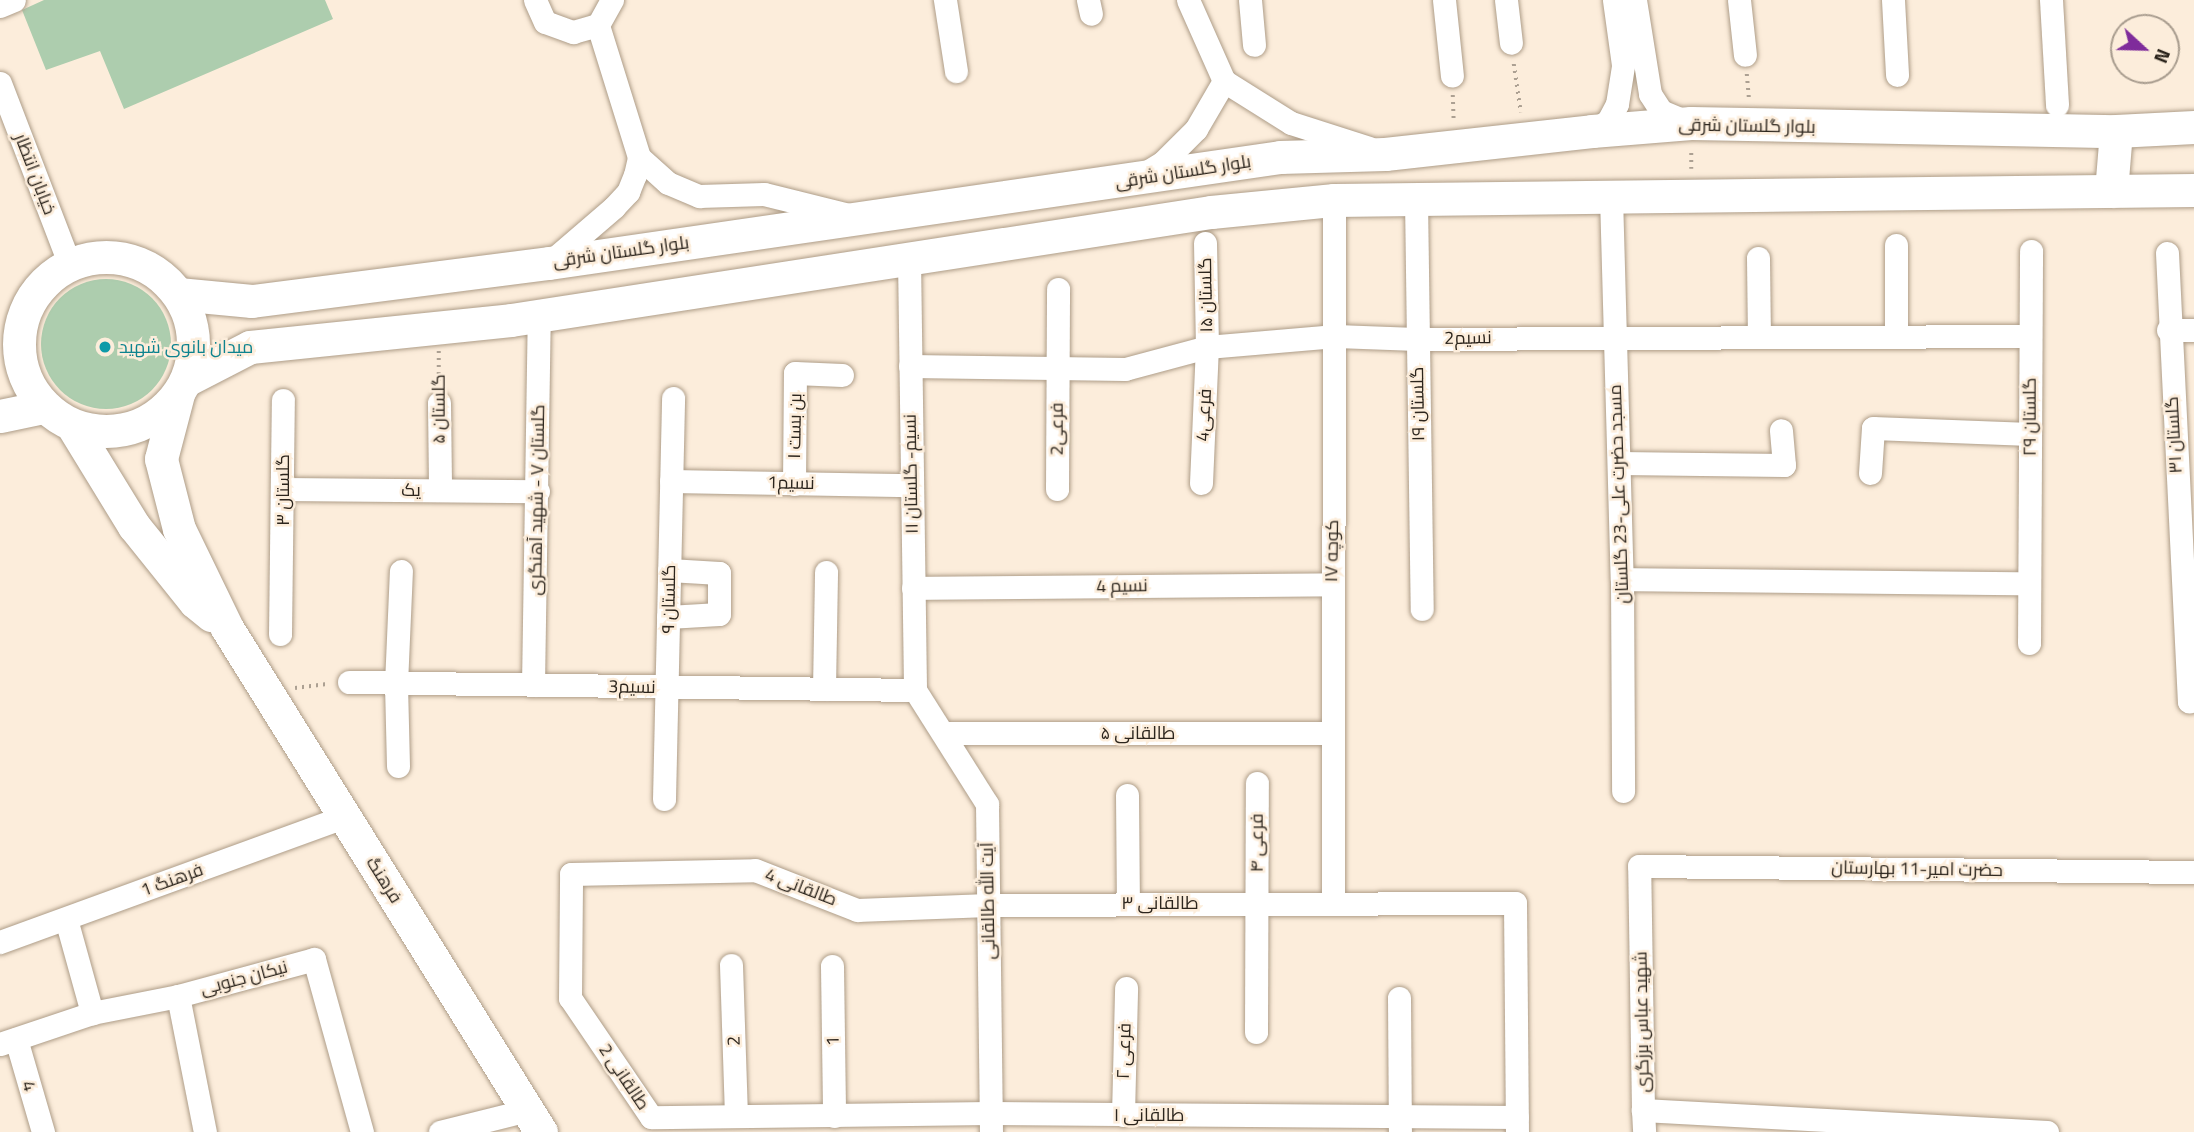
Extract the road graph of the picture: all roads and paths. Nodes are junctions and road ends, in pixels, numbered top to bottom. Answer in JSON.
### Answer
{"nodes":[{"id":1,"x":14,"y":0,"type":"edge"},
{"id":2,"x":535,"y":0,"type":"edge"},
{"id":3,"x":612,"y":0,"type":"edge"},
{"id":4,"x":945,"y":0,"type":"edge"},
{"id":5,"x":1188,"y":0,"type":"edge"},
{"id":6,"x":1250,"y":0,"type":"edge"},
{"id":7,"x":1444,"y":0,"type":"edge"},
{"id":8,"x":1506,"y":0,"type":"edge"},
{"id":9,"x":1614,"y":0,"type":"edge"},
{"id":10,"x":1635,"y":0,"type":"edge"},
{"id":11,"x":1739,"y":0,"type":"edge"},
{"id":12,"x":1893,"y":0,"type":"edge"},
{"id":13,"x":2051,"y":0,"type":"edge"},
{"id":14,"x":0,"y":6,"type":"edge"},
{"id":15,"x":598,"y":24,"type":"junction"},
{"id":16,"x":1511,"y":43,"type":"joint"},
{"id":17,"x":1254,"y":45,"type":"dead end"},
{"id":18,"x":1745,"y":55,"type":"joint"},
{"id":19,"x":956,"y":71,"type":"dead end"},
{"id":20,"x":1897,"y":75,"type":"dead end"},
{"id":21,"x":1452,"y":76,"type":"joint"},
{"id":22,"x":1224,"y":82,"type":"junction"},
{"id":23,"x":0,"y":83,"type":"edge"},
{"id":24,"x":2057,"y":105,"type":"dead end"},
{"id":25,"x":1691,"y":124,"type":"junction"},
{"id":26,"x":1751,"y":125,"type":"junction"},
{"id":27,"x":2194,"y":127,"type":"edge"},
{"id":28,"x":1592,"y":131,"type":"junction"},
{"id":29,"x":2116,"y":131,"type":"junction"},
{"id":30,"x":1525,"y":138,"type":"junction"},
{"id":31,"x":1455,"y":147,"type":"junction"},
{"id":32,"x":1385,"y":154,"type":"junction"},
{"id":33,"x":639,"y":157,"type":"junction"},
{"id":34,"x":1134,"y":179,"type":"junction"},
{"id":35,"x":2194,"y":190,"type":"edge"},
{"id":36,"x":2111,"y":191,"type":"junction"},
{"id":37,"x":1691,"y":195,"type":"junction"},
{"id":38,"x":1611,"y":196,"type":"junction"},
{"id":39,"x":1416,"y":199,"type":"junction"},
{"id":40,"x":1334,"y":200,"type":"junction"},
{"id":41,"x":862,"y":218,"type":"junction"},
{"id":42,"x":1205,"y":243,"type":"dead end"},
{"id":43,"x":1896,"y":245,"type":"dead end"},
{"id":44,"x":2031,"y":251,"type":"dead end"},
{"id":45,"x":2167,"y":253,"type":"dead end"},
{"id":46,"x":909,"y":258,"type":"junction"},
{"id":47,"x":1758,"y":258,"type":"dead end"},
{"id":48,"x":549,"y":263,"type":"junction"},
{"id":49,"x":70,"y":265,"type":"junction"},
{"id":50,"x":1058,"y":289,"type":"dead end"},
{"id":51,"x":178,"y":294,"type":"junction"},
{"id":52,"x":244,"y":302,"type":"junction"},
{"id":53,"x":539,"y":315,"type":"junction"},
{"id":54,"x":438,"y":328,"type":"junction"},
{"id":55,"x":2168,"y":330,"type":"junction"},
{"id":56,"x":2194,"y":330,"type":"edge"},
{"id":57,"x":1615,"y":335,"type":"junction"},
{"id":58,"x":1336,"y":336,"type":"junction"},
{"id":59,"x":1759,"y":336,"type":"junction"},
{"id":60,"x":1896,"y":336,"type":"junction"},
{"id":61,"x":2030,"y":336,"type":"junction"},
{"id":62,"x":10,"y":338,"type":"edge"},
{"id":63,"x":1416,"y":339,"type":"junction"},
{"id":64,"x":250,"y":347,"type":"junction"},
{"id":65,"x":1207,"y":347,"type":"junction"},
{"id":66,"x":910,"y":366,"type":"junction"},
{"id":67,"x":1057,"y":368,"type":"junction"},
{"id":68,"x":842,"y":375,"type":"dead end"},
{"id":69,"x":182,"y":387,"type":"junction"},
{"id":70,"x":673,"y":398,"type":"dead end"},
{"id":71,"x":283,"y":400,"type":"dead end"},
{"id":72,"x":439,"y":403,"type":"joint"},
{"id":73,"x":44,"y":407,"type":"junction"},
{"id":74,"x":0,"y":416,"type":"edge"},
{"id":75,"x":72,"y":425,"type":"junction"},
{"id":76,"x":1781,"y":430,"type":"dead end"},
{"id":77,"x":2030,"y":434,"type":"junction"},
{"id":78,"x":1619,"y":463,"type":"junction"},
{"id":79,"x":1870,"y":473,"type":"dead end"},
{"id":80,"x":671,"y":481,"type":"junction"},
{"id":81,"x":1201,"y":483,"type":"dead end"},
{"id":82,"x":794,"y":484,"type":"junction"},
{"id":83,"x":912,"y":485,"type":"junction"},
{"id":84,"x":284,"y":489,"type":"junction"},
{"id":85,"x":1057,"y":489,"type":"dead end"},
{"id":86,"x":440,"y":490,"type":"junction"},
{"id":87,"x":538,"y":491,"type":"junction"},
{"id":88,"x":669,"y":570,"type":"junction"},
{"id":89,"x":401,"y":571,"type":"dead end"},
{"id":90,"x":826,"y":572,"type":"dead end"},
{"id":91,"x":1622,"y":579,"type":"junction"},
{"id":92,"x":2029,"y":583,"type":"junction"},
{"id":93,"x":1331,"y":584,"type":"junction"},
{"id":94,"x":913,"y":588,"type":"junction"},
{"id":95,"x":1422,"y":609,"type":"dead end"},
{"id":96,"x":668,"y":617,"type":"junction"},
{"id":97,"x":227,"y":628,"type":"junction"},
{"id":98,"x":281,"y":634,"type":"dead end"},
{"id":99,"x":2029,"y":643,"type":"dead end"},
{"id":100,"x":349,"y":682,"type":"joint"},
{"id":101,"x":396,"y":684,"type":"junction"},
{"id":102,"x":533,"y":685,"type":"junction"},
{"id":103,"x":667,"y":687,"type":"junction"},
{"id":104,"x":824,"y":689,"type":"junction"},
{"id":105,"x":915,"y":690,"type":"junction"},
{"id":106,"x":264,"y":691,"type":"junction"},
{"id":107,"x":2191,"y":700,"type":"edge"},
{"id":108,"x":944,"y":733,"type":"junction"},
{"id":109,"x":1332,"y":733,"type":"junction"},
{"id":110,"x":398,"y":766,"type":"dead end"},
{"id":111,"x":1257,"y":783,"type":"dead end"},
{"id":112,"x":1623,"y":791,"type":"dead end"},
{"id":113,"x":1127,"y":796,"type":"dead end"},
{"id":114,"x":664,"y":799,"type":"dead end"},
{"id":115,"x":344,"y":817,"type":"junction"},
{"id":116,"x":1639,"y":866,"type":"joint"},
{"id":117,"x":2194,"y":872,"type":"edge"},
{"id":118,"x":571,"y":874,"type":"joint"},
{"id":119,"x":1258,"y":902,"type":"junction"},
{"id":120,"x":1333,"y":902,"type":"junction"},
{"id":121,"x":1128,"y":903,"type":"junction"},
{"id":122,"x":988,"y":905,"type":"junction"},
{"id":123,"x":66,"y":919,"type":"junction"},
{"id":124,"x":0,"y":942,"type":"edge"},
{"id":125,"x":731,"y":965,"type":"dead end"},
{"id":126,"x":832,"y":966,"type":"dead end"},
{"id":127,"x":1126,"y":988,"type":"dead end"},
{"id":128,"x":178,"y":996,"type":"junction"},
{"id":129,"x":1399,"y":998,"type":"dead end"},
{"id":130,"x":92,"y":1013,"type":"junction"},
{"id":131,"x":1256,"y":1032,"type":"dead end"},
{"id":132,"x":8,"y":1042,"type":"edge"},
{"id":133,"x":1123,"y":1115,"type":"junction"},
{"id":134,"x":736,"y":1116,"type":"junction"},
{"id":135,"x":834,"y":1116,"type":"junction"},
{"id":136,"x":535,"y":1121,"type":"edge"},
{"id":137,"x":1643,"y":1121,"type":"edge"},
{"id":138,"x":991,"y":1122,"type":"edge"},
{"id":139,"x":1234,"y":1124,"type":"edge"},
{"id":140,"x":1400,"y":1124,"type":"edge"},
{"id":141,"x":1517,"y":1125,"type":"edge"},
{"id":142,"x":43,"y":1132,"type":"edge"},
{"id":143,"x":205,"y":1132,"type":"edge"},
{"id":144,"x":362,"y":1132,"type":"edge"},
{"id":145,"x":440,"y":1132,"type":"edge"},
{"id":146,"x":2047,"y":1132,"type":"edge"}],
"edges":[{"from":1,"to":14,"type":"street"},
{"from":2,"to":15,"type":"street"},
{"from":3,"to":15,"type":"street"},
{"from":4,"to":19,"type":"street"},
{"from":5,"to":22,"type":"street"},
{"from":6,"to":17,"type":"street"},
{"from":7,"to":21,"type":"street"},
{"from":8,"to":16,"type":"street"},
{"from":9,"to":28,"type":"street"},
{"from":10,"to":25,"type":"street"},
{"from":11,"to":18,"type":"street"},
{"from":12,"to":20,"type":"street"},
{"from":13,"to":24,"type":"street"},
{"from":15,"to":33,"type":"street"},
{"from":16,"to":30,"type":"path"},
{"from":18,"to":26,"type":"path"},
{"from":21,"to":31,"type":"path"},
{"from":22,"to":32,"type":"street"},
{"from":22,"to":34,"type":"street"},
{"from":23,"to":49,"type":"street","name":"خیابان انتظار"},
{"from":25,"to":26,"type":"main road","name":"بلوار گلستان شرقی"},
{"from":25,"to":28,"type":"main road","name":"بلوار گلستان شرقی"},
{"from":25,"to":37,"type":"path"},
{"from":26,"to":29,"type":"main road","name":"بلوار گلستان شرقی"},
{"from":27,"to":29,"type":"main road","name":"بلوار گلستان شرقی"},
{"from":28,"to":30,"type":"main road","name":"بلوار گلستان شرقی"},
{"from":29,"to":36,"type":"main road"},
{"from":30,"to":31,"type":"main road","name":"بلوار گلستان شرقی"},
{"from":31,"to":32,"type":"main road","name":"بلوار گلستان شرقی"},
{"from":32,"to":34,"type":"main road","name":"بلوار گلستان شرقی"},
{"from":33,"to":41,"type":"street"},
{"from":33,"to":48,"type":"street"},
{"from":34,"to":41,"type":"main road","name":"بلوار گلستان شرقی"},
{"from":35,"to":36,"type":"main road"},
{"from":36,"to":37,"type":"main road"},
{"from":37,"to":38,"type":"main road"},
{"from":38,"to":39,"type":"main road"},
{"from":38,"to":57,"type":"street","name":"مسجد حضرت علی-23 گلستان"},
{"from":39,"to":40,"type":"main road"},
{"from":39,"to":63,"type":"street","name":"گلستان ۱۹"},
{"from":40,"to":46,"type":"main road"},
{"from":40,"to":58,"type":"street","name":"کوچه ۱۷"},
{"from":41,"to":48,"type":"main road","name":"بلوار گلستان شرقی"},
{"from":42,"to":65,"type":"street","name":"گلستان ۱۵"},
{"from":43,"to":60,"type":"street"},
{"from":44,"to":61,"type":"street","name":"گلستان ۲۹"},
{"from":45,"to":55,"type":"street","name":"گلستان ۳۱"},
{"from":46,"to":53,"type":"main road"},
{"from":46,"to":66,"type":"street","name":"نسیم- گلستان ۱۱"},
{"from":47,"to":59,"type":"street"},
{"from":48,"to":52,"type":"main road","name":"بلوار گلستان شرقی"},
{"from":49,"to":51,"type":"main road"},
{"from":49,"to":62,"type":"main road"},
{"from":50,"to":67,"type":"street","name":"فرعی2"},
{"from":51,"to":52,"type":"main road","name":"بلوار گلستان شرقی"},
{"from":51,"to":69,"type":"main road"},
{"from":52,"to":64,"type":"main road"},
{"from":53,"to":54,"type":"main road"},
{"from":53,"to":87,"type":"street","name":"گلستان ۷ - شهید آهنگری"},
{"from":54,"to":64,"type":"main road"},
{"from":54,"to":72,"type":"path","name":"گلستان ۵"},
{"from":55,"to":56,"type":"street"},
{"from":55,"to":107,"type":"street","name":"گلستان ۳۱"},
{"from":57,"to":59,"type":"street","name":"نسیم2"},
{"from":57,"to":63,"type":"street","name":"نسیم2"},
{"from":57,"to":78,"type":"street","name":"مسجد حضرت علی-23 گلستان"},
{"from":58,"to":63,"type":"street","name":"نسیم2"},
{"from":58,"to":65,"type":"street","name":"نسیم2"},
{"from":58,"to":93,"type":"street","name":"کوچه ۱۷"},
{"from":59,"to":60,"type":"street","name":"نسیم2"},
{"from":60,"to":61,"type":"street","name":"نسیم2"},
{"from":61,"to":77,"type":"street","name":"گلستان ۲۹"},
{"from":62,"to":73,"type":"main road"},
{"from":63,"to":95,"type":"street","name":"گلستان ۱۹"},
{"from":64,"to":69,"type":"main road"},
{"from":65,"to":67,"type":"street","name":"نسیم2"},
{"from":65,"to":81,"type":"street","name":"فرعی4"},
{"from":66,"to":67,"type":"street","name":"نسیم2"},
{"from":66,"to":83,"type":"street","name":"نسیم- گلستان ۱۱"},
{"from":67,"to":85,"type":"street","name":"فرعی2"},
{"from":68,"to":82,"type":"street","name":"بن بست ۱"},
{"from":69,"to":75,"type":"main road"},
{"from":69,"to":97,"type":"main road","name":"فرهنگ"},
{"from":70,"to":80,"type":"street","name":"گلستان ۹"},
{"from":71,"to":84,"type":"street","name":"گلستان ۳"},
{"from":72,"to":86,"type":"street","name":"گلستان ۵"},
{"from":73,"to":74,"type":"main road"},
{"from":73,"to":75,"type":"main road"},
{"from":75,"to":97,"type":"main road","name":"فرهنگ"},
{"from":76,"to":78,"type":"street"},
{"from":77,"to":79,"type":"street"},
{"from":77,"to":92,"type":"street","name":"گلستان ۲۹"},
{"from":78,"to":91,"type":"street","name":"مسجد حضرت علی-23 گلستان"},
{"from":80,"to":82,"type":"street","name":"نسیم1"},
{"from":80,"to":88,"type":"street","name":"گلستان ۹"},
{"from":82,"to":83,"type":"street","name":"نسیم1"},
{"from":83,"to":94,"type":"street","name":"نسیم- گلستان ۱۱"},
{"from":84,"to":86,"type":"street","name":"یک"},
{"from":84,"to":98,"type":"street","name":"گلستان ۳"},
{"from":86,"to":87,"type":"street","name":"یک"},
{"from":87,"to":102,"type":"street","name":"گلستان ۷ - شهید آهنگری"},
{"from":88,"to":96,"type":"street","name":"گلستان ۹"},
{"from":88,"to":96,"type":"street"},
{"from":89,"to":101,"type":"street"},
{"from":90,"to":104,"type":"street"},
{"from":91,"to":92,"type":"street"},
{"from":91,"to":112,"type":"street","name":"مسجد حضرت علی-23 گلستان"},
{"from":92,"to":99,"type":"street","name":"گلستان ۲۹"},
{"from":93,"to":94,"type":"street","name":"نسیم 4"},
{"from":93,"to":109,"type":"street","name":"کوچه ۱۷"},
{"from":94,"to":105,"type":"street","name":"نسیم- گلستان ۱۱"},
{"from":96,"to":103,"type":"street","name":"گلستان ۹"},
{"from":97,"to":106,"type":"main road","name":"فرهنگ"},
{"from":100,"to":101,"type":"street","name":"نسیم3"},
{"from":100,"to":106,"type":"path"},
{"from":101,"to":102,"type":"street","name":"نسیم3"},
{"from":101,"to":110,"type":"street"},
{"from":102,"to":103,"type":"street","name":"نسیم3"},
{"from":103,"to":104,"type":"street","name":"نسیم3"},
{"from":103,"to":114,"type":"street","name":"گلستان ۹"},
{"from":104,"to":105,"type":"street","name":"نسیم3"},
{"from":105,"to":108,"type":"street","name":"آیت الله طالقانی"},
{"from":106,"to":115,"type":"main road","name":"فرهنگ"},
{"from":108,"to":109,"type":"street","name":"طالقانی ۵"},
{"from":108,"to":122,"type":"street","name":"آیت الله طالقانی"},
{"from":109,"to":120,"type":"street","name":"کوچه ۱۷"},
{"from":111,"to":119,"type":"street","name":"فرعی ۴"},
{"from":113,"to":121,"type":"street"},
{"from":115,"to":123,"type":"street","name":"فرهنگ 1"},
{"from":115,"to":136,"type":"main road","name":"فرهنگ"},
{"from":116,"to":117,"type":"street","name":"حضرت امیر-11 بهارستان"},
{"from":116,"to":137,"type":"street","name":"شهید عباس برزگری"},
{"from":118,"to":122,"type":"street","name":"طالقانی 4"},
{"from":118,"to":134,"type":"street","name":"طالقانی 2"},
{"from":119,"to":120,"type":"street","name":"طالقانی ۳"},
{"from":119,"to":121,"type":"street","name":"طالقانی ۳"},
{"from":119,"to":131,"type":"street","name":"فرعی ۴"},
{"from":120,"to":141,"type":"street","name":"طالقانی ۳"},
{"from":121,"to":122,"type":"street","name":"طالقانی ۳"},
{"from":122,"to":138,"type":"street","name":"آیت الله طالقانی"},
{"from":123,"to":124,"type":"street","name":"فرهنگ 1"},
{"from":123,"to":130,"type":"street"},
{"from":125,"to":134,"type":"street","name":"2"},
{"from":126,"to":135,"type":"street","name":"1"},
{"from":127,"to":133,"type":"street","name":"فرعی ۲"},
{"from":128,"to":130,"type":"street","name":"نیکان جنوبی"},
{"from":128,"to":143,"type":"street"},
{"from":128,"to":144,"type":"street","name":"نیکان جنوبی"},
{"from":129,"to":140,"type":"street"},
{"from":130,"to":132,"type":"street","name":"نیکان جنوبی"},
{"from":132,"to":142,"type":"street","name":"4"},
{"from":133,"to":138,"type":"street","name":"طالقانی ۱"},
{"from":133,"to":139,"type":"street","name":"طالقانی ۱"},
{"from":134,"to":135,"type":"street","name":"طالقانی 2"},
{"from":135,"to":138,"type":"street","name":"طالقانی 2"},
{"from":136,"to":145,"type":"street"},
{"from":137,"to":146,"type":"street","name":"شهید عباس برزگری"},
{"from":139,"to":140,"type":"street","name":"طالقانی ۱"},
{"from":140,"to":141,"type":"street","name":"طالقانی ۱"}]}
